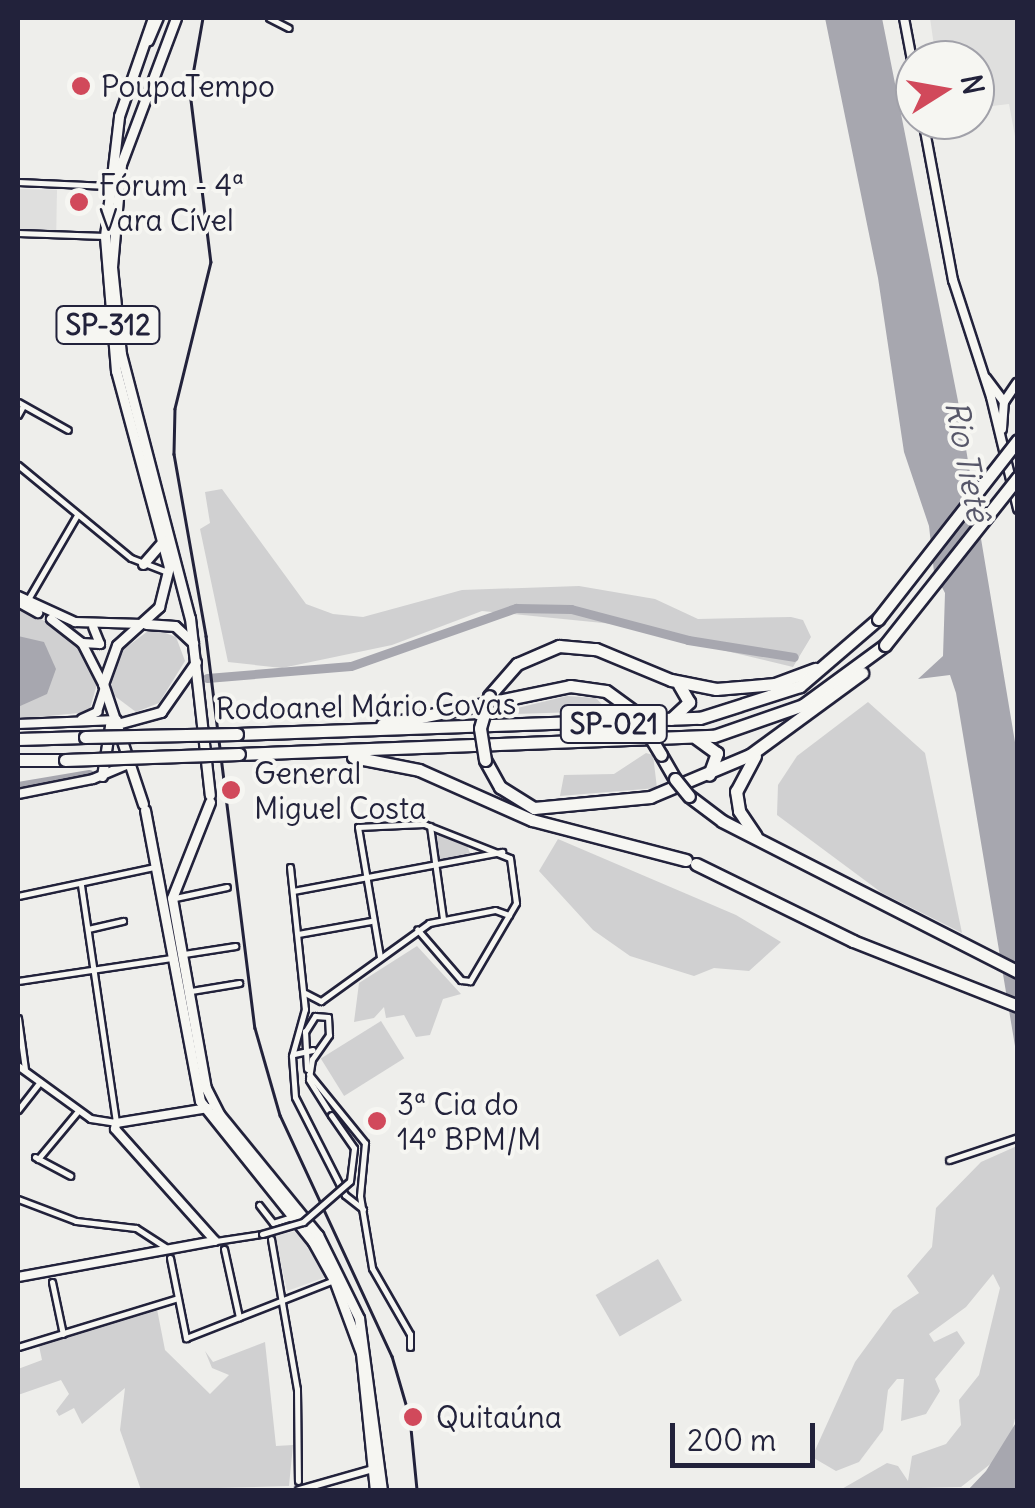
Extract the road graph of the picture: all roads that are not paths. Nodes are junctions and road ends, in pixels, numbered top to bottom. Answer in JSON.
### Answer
{"nodes":[{"id":1,"x":156,"y":18,"type":"edge"},
{"id":2,"x":176,"y":18,"type":"edge"},
{"id":3,"x":268,"y":18,"type":"edge"},
{"id":4,"x":289,"y":28,"type":"dead end"},
{"id":5,"x":927,"y":140,"type":"edge"},
{"id":6,"x":18,"y":182,"type":"edge"},
{"id":7,"x":113,"y":186,"type":"junction"},
{"id":8,"x":18,"y":233,"type":"edge"},
{"id":9,"x":105,"y":236,"type":"junction"},
{"id":10,"x":1017,"y":383,"type":"edge"},
{"id":11,"x":994,"y":397,"type":"junction"},
{"id":12,"x":1004,"y":402,"type":"junction"},
{"id":13,"x":20,"y":404,"type":"edge"},
{"id":14,"x":18,"y":415,"type":"edge"},
{"id":15,"x":68,"y":430,"type":"dead end"},
{"id":16,"x":1002,"y":436,"type":"junction"},
{"id":17,"x":1018,"y":440,"type":"edge"},
{"id":18,"x":18,"y":465,"type":"edge"},
{"id":19,"x":1018,"y":476,"type":"edge"},
{"id":20,"x":1018,"y":509,"type":"edge"},
{"id":21,"x":77,"y":515,"type":"junction"},
{"id":22,"x":163,"y":541,"type":"junction"},
{"id":23,"x":143,"y":564,"type":"junction"},
{"id":24,"x":169,"y":572,"type":"junction"},
{"id":25,"x":21,"y":600,"type":"edge"},
{"id":26,"x":143,"y":624,"type":"junction"},
{"id":27,"x":88,"y":625,"type":"junction"},
{"id":28,"x":82,"y":642,"type":"junction"},
{"id":29,"x":194,"y":644,"type":"junction"},
{"id":30,"x":840,"y":658,"type":"junction"},
{"id":31,"x":196,"y":662,"type":"junction"},
{"id":32,"x":869,"y":662,"type":"junction"},
{"id":33,"x":671,"y":680,"type":"junction"},
{"id":34,"x":104,"y":687,"type":"junction"},
{"id":35,"x":108,"y":702,"type":"junction"},
{"id":36,"x":134,"y":718,"type":"junction"},
{"id":37,"x":117,"y":720,"type":"junction"},
{"id":38,"x":668,"y":721,"type":"junction"},
{"id":39,"x":58,"y":723,"type":"junction"},
{"id":40,"x":18,"y":724,"type":"edge"},
{"id":41,"x":320,"y":734,"type":"junction"},
{"id":42,"x":696,"y":738,"type":"junction"},
{"id":43,"x":18,"y":739,"type":"edge"},
{"id":44,"x":762,"y":748,"type":"junction"},
{"id":45,"x":324,"y":752,"type":"junction"},
{"id":46,"x":18,"y":760,"type":"edge"},
{"id":47,"x":131,"y":763,"type":"junction"},
{"id":48,"x":102,"y":776,"type":"junction"},
{"id":49,"x":706,"y":778,"type":"junction"},
{"id":50,"x":18,"y":794,"type":"edge"},
{"id":51,"x":430,"y":826,"type":"junction"},
{"id":52,"x":758,"y":839,"type":"junction"},
{"id":53,"x":471,"y":841,"type":"junction"},
{"id":54,"x":502,"y":852,"type":"junction"},
{"id":55,"x":468,"y":859,"type":"junction"},
{"id":56,"x":157,"y":863,"type":"junction"},
{"id":57,"x":434,"y":865,"type":"junction"},
{"id":58,"x":290,"y":866,"type":"dead end"},
{"id":59,"x":363,"y":878,"type":"junction"},
{"id":60,"x":81,"y":886,"type":"junction"},
{"id":61,"x":227,"y":887,"type":"dead end"},
{"id":62,"x":293,"y":891,"type":"junction"},
{"id":63,"x":18,"y":896,"type":"edge"},
{"id":64,"x":172,"y":898,"type":"junction"},
{"id":65,"x":509,"y":915,"type":"junction"},
{"id":66,"x":444,"y":919,"type":"junction"},
{"id":67,"x":371,"y":921,"type":"junction"},
{"id":68,"x":123,"y":922,"type":"dead end"},
{"id":69,"x":88,"y":928,"type":"junction"},
{"id":70,"x":416,"y":929,"type":"junction"},
{"id":71,"x":298,"y":934,"type":"junction"},
{"id":72,"x":235,"y":946,"type":"dead end"},
{"id":73,"x":178,"y":956,"type":"junction"},
{"id":74,"x":380,"y":956,"type":"junction"},
{"id":75,"x":95,"y":969,"type":"junction"},
{"id":76,"x":1018,"y":972,"type":"edge"},
{"id":77,"x":18,"y":981,"type":"edge"},
{"id":78,"x":239,"y":984,"type":"dead end"},
{"id":79,"x":304,"y":989,"type":"junction"},
{"id":80,"x":188,"y":992,"type":"junction"},
{"id":81,"x":331,"y":995,"type":"junction"},
{"id":82,"x":1018,"y":1006,"type":"edge"},
{"id":83,"x":18,"y":1018,"type":"edge"},
{"id":84,"x":328,"y":1018,"type":"junction"},
{"id":85,"x":306,"y":1028,"type":"junction"},
{"id":86,"x":313,"y":1049,"type":"junction"},
{"id":87,"x":292,"y":1056,"type":"junction"},
{"id":88,"x":21,"y":1068,"type":"edge"},
{"id":89,"x":309,"y":1076,"type":"junction"},
{"id":90,"x":40,"y":1082,"type":"junction"},
{"id":91,"x":209,"y":1108,"type":"junction"},
{"id":92,"x":18,"y":1110,"type":"edge"},
{"id":93,"x":78,"y":1111,"type":"junction"},
{"id":94,"x":116,"y":1123,"type":"junction"},
{"id":95,"x":1018,"y":1137,"type":"edge"},
{"id":96,"x":949,"y":1160,"type":"dead end"},
{"id":97,"x":70,"y":1176,"type":"dead end"},
{"id":98,"x":18,"y":1199,"type":"edge"},
{"id":99,"x":259,"y":1206,"type":"dead end"},
{"id":100,"x":363,"y":1209,"type":"junction"},
{"id":101,"x":292,"y":1217,"type":"junction"},
{"id":102,"x":271,"y":1239,"type":"dead end"},
{"id":103,"x":215,"y":1242,"type":"junction"},
{"id":104,"x":224,"y":1249,"type":"dead end"},
{"id":105,"x":170,"y":1254,"type":"junction"},
{"id":106,"x":18,"y":1277,"type":"edge"},
{"id":107,"x":334,"y":1280,"type":"junction"},
{"id":108,"x":52,"y":1282,"type":"dead end"},
{"id":109,"x":178,"y":1298,"type":"junction"},
{"id":110,"x":282,"y":1299,"type":"junction"},
{"id":111,"x":238,"y":1317,"type":"junction"},
{"id":112,"x":63,"y":1334,"type":"junction"},
{"id":113,"x":18,"y":1348,"type":"edge"},
{"id":114,"x":410,"y":1348,"type":"dead end"},
{"id":115,"x":374,"y":1469,"type":"junction"},
{"id":116,"x":299,"y":1486,"type":"edge"},
{"id":117,"x":374,"y":1490,"type":"edge"},
{"id":118,"x":382,"y":1490,"type":"edge"}],
"edges":[{"from":1,"to":7,"type":"main road","number":"SP-312"},
{"from":2,"to":7,"type":"main road","number":"SP-312"},
{"from":3,"to":4,"type":"street"},
{"from":5,"to":11,"type":"main road"},
{"from":6,"to":7,"type":"street"},
{"from":7,"to":9,"type":"main road","number":"SP-312"},
{"from":7,"to":29,"type":"main road","number":"SP-312"},
{"from":8,"to":9,"type":"street"},
{"from":9,"to":22,"type":"main road","number":"SP-312"},
{"from":10,"to":11,"type":"main road"},
{"from":10,"to":12,"type":"main road"},
{"from":11,"to":12,"type":"main road"},
{"from":11,"to":16,"type":"main road"},
{"from":12,"to":16,"type":"main road"},
{"from":13,"to":14,"type":"street"},
{"from":13,"to":15,"type":"street"},
{"from":16,"to":20,"type":"main road"},
{"from":17,"to":30,"type":"highway","name":"Rodoanel Mário Covas","number":"SP-021","bridge":true},
{"from":18,"to":21,"type":"street"},
{"from":19,"to":32,"type":"highway","bridge":true},
{"from":21,"to":23,"type":"street"},
{"from":21,"to":25,"type":"street"},
{"from":22,"to":23,"type":"main road"},
{"from":22,"to":24,"type":"main road","number":"SP-312"},
{"from":23,"to":24,"type":"street"},
{"from":24,"to":26,"type":"main road"},
{"from":25,"to":27,"type":"main road"},
{"from":25,"to":28,"type":"main road"},
{"from":26,"to":27,"type":"main road"},
{"from":26,"to":29,"type":"main road"},
{"from":26,"to":34,"type":"main road"},
{"from":27,"to":28,"type":"main road"},
{"from":28,"to":34,"type":"main road"},
{"from":29,"to":31,"type":"main road"},
{"from":30,"to":33,"type":"highway"},
{"from":30,"to":38,"type":"highway","name":"Rodoanel Mário Covas","number":"SP-021"},
{"from":31,"to":36,"type":"main road"},
{"from":31,"to":64,"type":"main road"},
{"from":32,"to":42,"type":"highway","name":"Rodoanel Mário Covas","number":"SP-021"},
{"from":32,"to":44,"type":"highway"},
{"from":33,"to":38,"type":"highway"},
{"from":33,"to":49,"type":"highway","bridge":true},
{"from":34,"to":35,"type":"main road"},
{"from":34,"to":39,"type":"main road"},
{"from":35,"to":36,"type":"main road"},
{"from":35,"to":37,"type":"main road"},
{"from":36,"to":37,"type":"main road"},
{"from":37,"to":39,"type":"main road"},
{"from":37,"to":47,"type":"main road"},
{"from":37,"to":48,"type":"main road"},
{"from":38,"to":41,"type":"highway","name":"Rodoanel Mário Covas","number":"SP-021"},
{"from":39,"to":40,"type":"main road"},
{"from":41,"to":43,"type":"highway","name":"Rodoanel Mário Covas","number":"SP-021","bridge":true},
{"from":41,"to":52,"type":"highway","bridge":true},
{"from":42,"to":45,"type":"highway","name":"Rodoanel Mário Covas","number":"SP-021"},
{"from":42,"to":49,"type":"highway"},
{"from":44,"to":49,"type":"highway"},
{"from":44,"to":52,"type":"highway"},
{"from":45,"to":46,"type":"highway","name":"Rodoanel Mário Covas","number":"SP-021","bridge":true},
{"from":45,"to":82,"type":"highway"},
{"from":47,"to":48,"type":"main road"},
{"from":47,"to":56,"type":"main road"},
{"from":48,"to":50,"type":"main road"},
{"from":51,"to":53,"type":"street"},
{"from":51,"to":57,"type":"street"},
{"from":51,"to":59,"type":"street"},
{"from":52,"to":76,"type":"highway"},
{"from":53,"to":54,"type":"street"},
{"from":53,"to":55,"type":"street"},
{"from":54,"to":55,"type":"street"},
{"from":54,"to":65,"type":"street"},
{"from":55,"to":57,"type":"street"},
{"from":56,"to":60,"type":"street"},
{"from":56,"to":73,"type":"main road"},
{"from":57,"to":59,"type":"street"},
{"from":57,"to":66,"type":"street"},
{"from":58,"to":62,"type":"street"},
{"from":59,"to":62,"type":"street"},
{"from":59,"to":67,"type":"street"},
{"from":60,"to":63,"type":"street"},
{"from":60,"to":69,"type":"street"},
{"from":61,"to":64,"type":"street"},
{"from":62,"to":71,"type":"street"},
{"from":64,"to":73,"type":"main road"},
{"from":65,"to":66,"type":"street"},
{"from":65,"to":70,"type":"street"},
{"from":66,"to":70,"type":"street"},
{"from":67,"to":71,"type":"street"},
{"from":67,"to":74,"type":"street"},
{"from":68,"to":69,"type":"street"},
{"from":69,"to":75,"type":"street"},
{"from":70,"to":74,"type":"street"},
{"from":71,"to":79,"type":"street"},
{"from":72,"to":73,"type":"street"},
{"from":73,"to":75,"type":"street"},
{"from":73,"to":80,"type":"main road"},
{"from":73,"to":91,"type":"main road"},
{"from":74,"to":81,"type":"street"},
{"from":75,"to":77,"type":"street"},
{"from":75,"to":94,"type":"street"},
{"from":78,"to":80,"type":"street"},
{"from":79,"to":81,"type":"street"},
{"from":79,"to":85,"type":"street"},
{"from":80,"to":91,"type":"main road"},
{"from":81,"to":84,"type":"street"},
{"from":83,"to":88,"type":"street"},
{"from":84,"to":85,"type":"street"},
{"from":84,"to":86,"type":"street"},
{"from":85,"to":86,"type":"street"},
{"from":85,"to":87,"type":"street"},
{"from":86,"to":87,"type":"street"},
{"from":86,"to":89,"type":"street"},
{"from":86,"to":89,"type":"street"},
{"from":87,"to":100,"type":"street"},
{"from":88,"to":90,"type":"street"},
{"from":89,"to":100,"type":"street"},
{"from":89,"to":103,"type":"street","bridge":true},
{"from":90,"to":92,"type":"street"},
{"from":90,"to":93,"type":"street"},
{"from":91,"to":94,"type":"main road"},
{"from":91,"to":101,"type":"main road"},
{"from":91,"to":118,"type":"main road"},
{"from":93,"to":94,"type":"street"},
{"from":93,"to":97,"type":"street"},
{"from":94,"to":103,"type":"main road"},
{"from":95,"to":96,"type":"street"},
{"from":98,"to":105,"type":"street"},
{"from":99,"to":101,"type":"street"},
{"from":100,"to":114,"type":"street"},
{"from":101,"to":107,"type":"main road"},
{"from":102,"to":110,"type":"street"},
{"from":103,"to":105,"type":"main road"},
{"from":104,"to":111,"type":"street"},
{"from":105,"to":106,"type":"main road"},
{"from":105,"to":109,"type":"street"},
{"from":107,"to":110,"type":"street"},
{"from":107,"to":115,"type":"main road"},
{"from":108,"to":112,"type":"street"},
{"from":109,"to":111,"type":"street"},
{"from":109,"to":112,"type":"street"},
{"from":110,"to":111,"type":"street"},
{"from":110,"to":116,"type":"street"},
{"from":112,"to":113,"type":"street"},
{"from":115,"to":116,"type":"street"},
{"from":115,"to":117,"type":"main road"}]}
